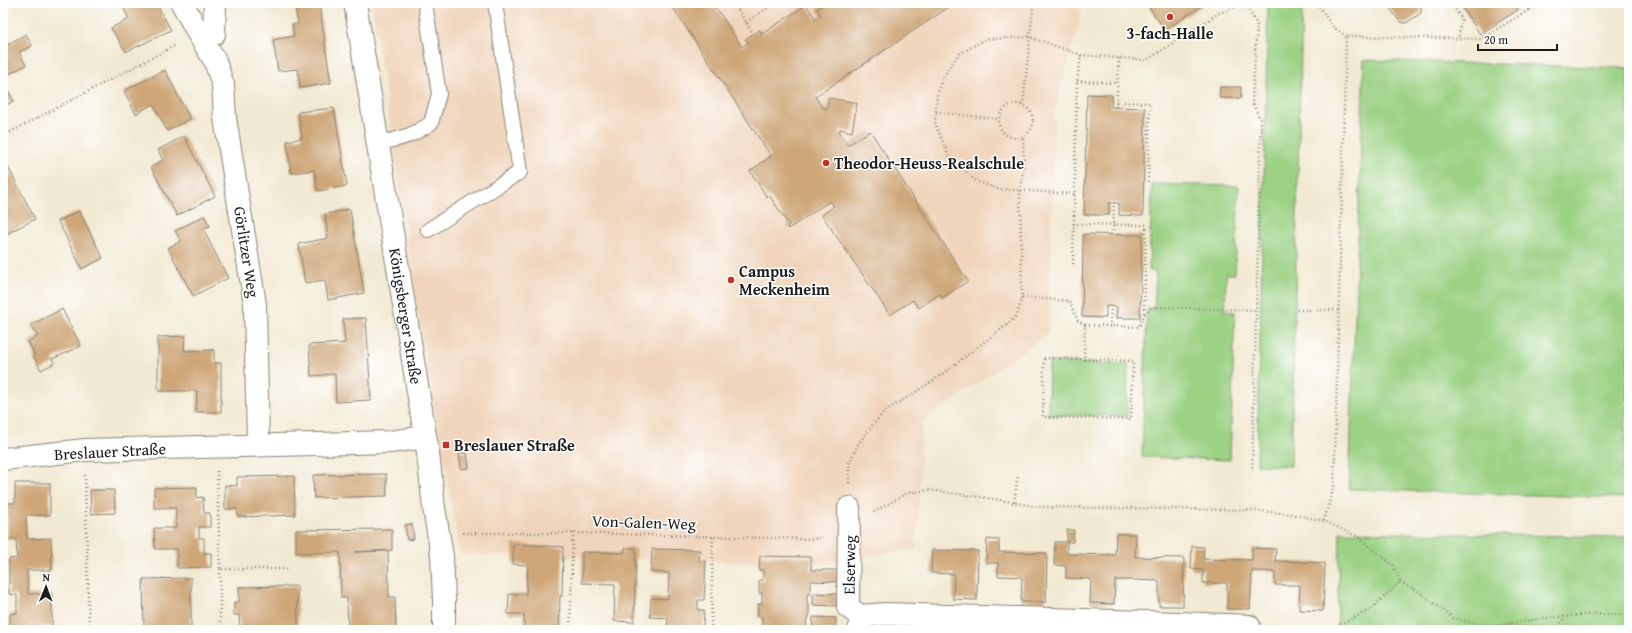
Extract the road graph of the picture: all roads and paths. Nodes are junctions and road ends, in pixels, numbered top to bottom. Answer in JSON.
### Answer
{"nodes":[{"id":1,"x":182,"y":3,"type":"edge"},
{"id":2,"x":215,"y":3,"type":"edge"},
{"id":3,"x":355,"y":3,"type":"edge"},
{"id":4,"x":425,"y":3,"type":"edge"},
{"id":5,"x":495,"y":3,"type":"edge"},
{"id":6,"x":734,"y":3,"type":"edge"},
{"id":7,"x":776,"y":3,"type":"edge"},
{"id":8,"x":1032,"y":3,"type":"edge"},
{"id":9,"x":1317,"y":3,"type":"edge"},
{"id":10,"x":1451,"y":3,"type":"edge"},
{"id":11,"x":1523,"y":3,"type":"edge"},
{"id":12,"x":1540,"y":3,"type":"edge"},
{"id":13,"x":1246,"y":4,"type":"edge"},
{"id":14,"x":1529,"y":11,"type":"junction"},
{"id":15,"x":746,"y":22,"type":"junction"},
{"id":16,"x":206,"y":34,"type":"junction"},
{"id":17,"x":752,"y":34,"type":"dead end"},
{"id":18,"x":1346,"y":36,"type":"junction"},
{"id":19,"x":1030,"y":37,"type":"junction"},
{"id":20,"x":1458,"y":38,"type":"junction"},
{"id":21,"x":1081,"y":55,"type":"junction"},
{"id":22,"x":1119,"y":58,"type":"junction"},
{"id":23,"x":1077,"y":81,"type":"junction"},
{"id":24,"x":1116,"y":83,"type":"junction"},
{"id":25,"x":1116,"y":102,"type":"junction"},
{"id":26,"x":1023,"y":105,"type":"junction"},
{"id":27,"x":1116,"y":107,"type":"dead end"},
{"id":28,"x":936,"y":112,"type":"junction"},
{"id":29,"x":998,"y":119,"type":"junction"},
{"id":30,"x":3,"y":136,"type":"edge"},
{"id":31,"x":1023,"y":137,"type":"junction"},
{"id":32,"x":378,"y":143,"type":"junction"},
{"id":33,"x":1148,"y":182,"type":"dead end"},
{"id":34,"x":1020,"y":191,"type":"junction"},
{"id":35,"x":1074,"y":194,"type":"junction"},
{"id":36,"x":1114,"y":203,"type":"dead end"},
{"id":37,"x":1073,"y":224,"type":"junction"},
{"id":38,"x":1113,"y":224,"type":"junction"},
{"id":39,"x":428,"y":230,"type":"dead end"},
{"id":40,"x":1113,"y":235,"type":"dead end"},
{"id":41,"x":1073,"y":264,"type":"dead end"},
{"id":42,"x":1022,"y":297,"type":"junction"},
{"id":43,"x":1111,"y":306,"type":"dead end"},
{"id":44,"x":1256,"y":310,"type":"junction"},
{"id":45,"x":1298,"y":310,"type":"dead end"},
{"id":46,"x":1339,"y":310,"type":"junction"},
{"id":47,"x":1144,"y":315,"type":"junction"},
{"id":48,"x":1085,"y":326,"type":"junction"},
{"id":49,"x":1110,"y":327,"type":"junction"},
{"id":50,"x":1084,"y":360,"type":"junction"},
{"id":51,"x":425,"y":437,"type":"junction"},
{"id":52,"x":258,"y":445,"type":"junction"},
{"id":53,"x":217,"y":446,"type":"junction"},
{"id":54,"x":85,"y":450,"type":"junction"},
{"id":55,"x":3,"y":459,"type":"edge"},
{"id":56,"x":1624,"y":464,"type":"dead end"},
{"id":57,"x":1629,"y":464,"type":"edge"},
{"id":58,"x":1252,"y":471,"type":"dead end"},
{"id":59,"x":1018,"y":474,"type":"dead end"},
{"id":60,"x":1014,"y":502,"type":"junction"},
{"id":61,"x":850,"y":517,"type":"junction"},
{"id":62,"x":1324,"y":521,"type":"junction"},
{"id":63,"x":574,"y":533,"type":"junction"},
{"id":64,"x":438,"y":534,"type":"junction"},
{"id":65,"x":713,"y":536,"type":"junction"},
{"id":66,"x":220,"y":569,"type":"junction"},
{"id":67,"x":288,"y":569,"type":"dead end"},
{"id":68,"x":1400,"y":582,"type":"junction"},
{"id":69,"x":1629,"y":615,"type":"edge"},
{"id":70,"x":1564,"y":618,"type":"junction"},
{"id":71,"x":860,"y":623,"type":"edge"},
{"id":72,"x":1179,"y":627,"type":"edge"},
{"id":73,"x":1249,"y":628,"type":"edge"},
{"id":74,"x":89,"y":630,"type":"edge"},
{"id":75,"x":220,"y":630,"type":"edge"},
{"id":76,"x":444,"y":630,"type":"edge"},
{"id":77,"x":570,"y":630,"type":"edge"},
{"id":78,"x":711,"y":630,"type":"edge"},
{"id":79,"x":1330,"y":630,"type":"edge"},
{"id":80,"x":1556,"y":630,"type":"edge"}],
"edges":[{"from":1,"to":16,"type":"street","name":"Görlitzer Weg"},
{"from":2,"to":16,"type":"street","name":"Görlitzer Weg"},
{"from":3,"to":32,"type":"street","name":"Königsberger Straße"},
{"from":4,"to":32,"type":"lane"},
{"from":5,"to":39,"type":"lane"},
{"from":6,"to":15,"type":"path"},
{"from":7,"to":15,"type":"path"},
{"from":8,"to":19,"type":"path"},
{"from":9,"to":18,"type":"path"},
{"from":10,"to":20,"type":"path"},
{"from":11,"to":14,"type":"path"},
{"from":12,"to":14,"type":"path"},
{"from":13,"to":22,"type":"path"},
{"from":13,"to":44,"type":"path"},
{"from":14,"to":20,"type":"path"},
{"from":15,"to":17,"type":"path"},
{"from":16,"to":30,"type":"path"},
{"from":16,"to":52,"type":"street","name":"Görlitzer Weg"},
{"from":18,"to":20,"type":"path"},
{"from":18,"to":46,"type":"path"},
{"from":19,"to":21,"type":"path"},
{"from":19,"to":26,"type":"path"},
{"from":19,"to":28,"type":"path"},
{"from":21,"to":22,"type":"path"},
{"from":21,"to":23,"type":"path"},
{"from":22,"to":24,"type":"path"},
{"from":23,"to":24,"type":"path"},
{"from":23,"to":35,"type":"path"},
{"from":24,"to":25,"type":"path"},
{"from":25,"to":27,"type":"path"},
{"from":25,"to":33,"type":"path"},
{"from":26,"to":29,"type":"path"},
{"from":26,"to":31,"type":"path"},
{"from":28,"to":29,"type":"path"},
{"from":28,"to":34,"type":"path"},
{"from":29,"to":31,"type":"path"},
{"from":31,"to":34,"type":"path"},
{"from":32,"to":51,"type":"street","name":"Königsberger Straße"},
{"from":34,"to":35,"type":"path"},
{"from":34,"to":42,"type":"path"},
{"from":35,"to":37,"type":"path"},
{"from":36,"to":38,"type":"path"},
{"from":37,"to":38,"type":"path"},
{"from":37,"to":41,"type":"path"},
{"from":38,"to":40,"type":"path"},
{"from":38,"to":47,"type":"path"},
{"from":42,"to":48,"type":"path"},
{"from":42,"to":61,"type":"path"},
{"from":43,"to":49,"type":"path"},
{"from":44,"to":47,"type":"path"},
{"from":44,"to":58,"type":"path"},
{"from":45,"to":46,"type":"path"},
{"from":46,"to":62,"type":"path"},
{"from":47,"to":49,"type":"path"},
{"from":48,"to":49,"type":"path"},
{"from":48,"to":50,"type":"path"},
{"from":50,"to":50,"type":"path"},
{"from":51,"to":52,"type":"street","name":"Breslauer Straße"},
{"from":51,"to":64,"type":"street","name":"Königsberger Straße"},
{"from":52,"to":53,"type":"street","name":"Breslauer Straße"},
{"from":53,"to":54,"type":"street","name":"Breslauer Straße"},
{"from":53,"to":66,"type":"path"},
{"from":54,"to":55,"type":"street","name":"Breslauer Straße"},
{"from":54,"to":74,"type":"path"},
{"from":56,"to":57,"type":"path"},
{"from":59,"to":60,"type":"path"},
{"from":60,"to":61,"type":"path","name":"Von-Galen-Weg"},
{"from":60,"to":62,"type":"path","name":"Von-Galen-Weg"},
{"from":61,"to":65,"type":"path","name":"Von-Galen-Weg"},
{"from":61,"to":71,"type":"street","name":"Elserweg"},
{"from":62,"to":68,"type":"path","name":"Von-Galen-Weg"},
{"from":63,"to":64,"type":"path","name":"Von-Galen-Weg"},
{"from":63,"to":65,"type":"path","name":"Von-Galen-Weg"},
{"from":63,"to":77,"type":"path","name":"Von-Galen-Weg"},
{"from":64,"to":76,"type":"street","name":"Königsberger Straße"},
{"from":65,"to":78,"type":"path","name":"Von-Galen-Weg"},
{"from":66,"to":67,"type":"path"},
{"from":66,"to":75,"type":"path"},
{"from":68,"to":70,"type":"path"},
{"from":68,"to":79,"type":"path"},
{"from":69,"to":70,"type":"path"},
{"from":70,"to":80,"type":"path"},
{"from":71,"to":72,"type":"street","name":"Elserweg"},
{"from":72,"to":73,"type":"street","name":"Elserweg"},
{"from":73,"to":79,"type":"path"}]}
